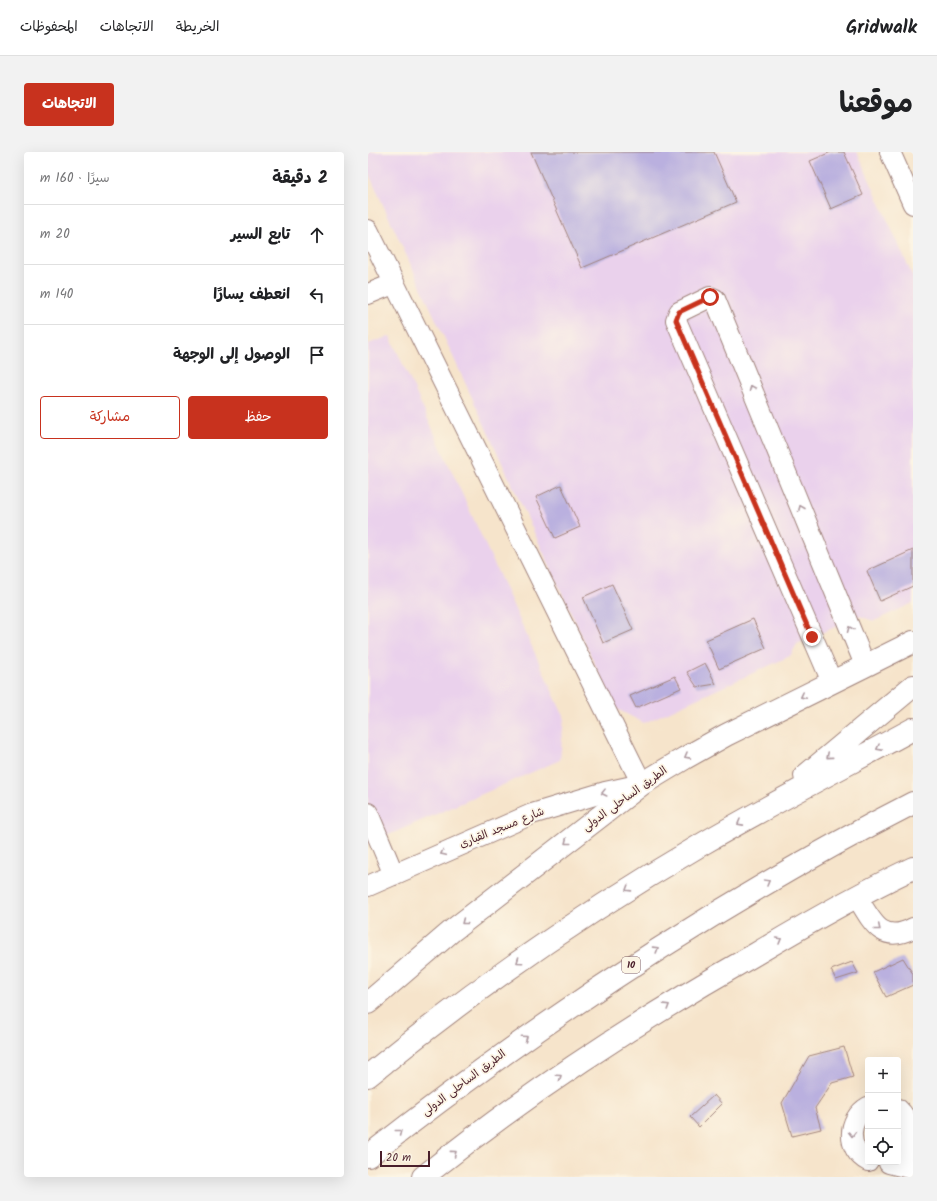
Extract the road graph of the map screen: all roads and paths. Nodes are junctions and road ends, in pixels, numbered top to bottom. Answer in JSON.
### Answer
{"nodes":[{"id":1,"x":890,"y":152,"type":"edge"},
{"id":2,"x":913,"y":204,"type":"edge"},
{"id":3,"x":368,"y":230,"type":"edge"},
{"id":4,"x":393,"y":284,"type":"junction"},
{"id":5,"x":368,"y":294,"type":"edge"},
{"id":6,"x":913,"y":642,"type":"edge"},
{"id":7,"x":865,"y":665,"type":"junction"},
{"id":8,"x":832,"y":682,"type":"junction"},
{"id":9,"x":913,"y":686,"type":"edge"},
{"id":10,"x":913,"y":729,"type":"edge"},
{"id":11,"x":642,"y":784,"type":"junction"},
{"id":12,"x":913,"y":803,"type":"edge"},
{"id":13,"x":767,"y":807,"type":"junction"},
{"id":14,"x":368,"y":813,"type":"edge"},
{"id":15,"x":913,"y":868,"type":"edge"},
{"id":16,"x":394,"y":875,"type":"junction"},
{"id":17,"x":368,"y":886,"type":"edge"},
{"id":18,"x":857,"y":897,"type":"junction"},
{"id":19,"x":913,"y":928,"type":"edge"},
{"id":20,"x":368,"y":1003,"type":"edge"},
{"id":21,"x":368,"y":1076,"type":"edge"},
{"id":22,"x":865,"y":1109,"type":"edge"},
{"id":23,"x":901,"y":1112,"type":"edge"},
{"id":24,"x":912,"y":1131,"type":"edge"},
{"id":25,"x":901,"y":1152,"type":"edge"},
{"id":26,"x":865,"y":1155,"type":"edge"},
{"id":27,"x":368,"y":1156,"type":"edge"},
{"id":28,"x":898,"y":1165,"type":"edge"},
{"id":29,"x":913,"y":1169,"type":"edge"},
{"id":30,"x":423,"y":1177,"type":"edge"}],
"edges":[{"from":1,"to":2,"type":"street"},
{"from":3,"to":4,"type":"street"},
{"from":4,"to":5,"type":"street"},
{"from":4,"to":11,"type":"street"},
{"from":6,"to":7,"type":"highway","name":"الطريق الساحلى الدولى"},
{"from":7,"to":8,"type":"highway","name":"الطريق الساحلى الدولى"},
{"from":7,"to":8,"type":"street","one_way":true},
{"from":8,"to":11,"type":"highway","name":"الطريق الساحلى الدولى","one_way":true},
{"from":9,"to":13,"type":"highway","one_way":true},
{"from":10,"to":13,"type":"highway","one_way":true},
{"from":11,"to":16,"type":"street","name":"شارع مسجد القبارى","one_way":true},
{"from":11,"to":20,"type":"highway","name":"الطريق الساحلى الدولى","one_way":true},
{"from":27,"to":12,"type":"highway","name":"الطريق الساحلى الدولى","number":"10","one_way":true},
{"from":13,"to":21,"type":"highway","one_way":true},
{"from":14,"to":16,"type":"street"},
{"from":15,"to":18,"type":"highway"},
{"from":16,"to":17,"type":"street","name":"شارع مسجد القبارى"},
{"from":18,"to":19,"type":"street","one_way":true},
{"from":30,"to":18,"type":"highway","one_way":true},
{"from":22,"to":26,"type":"street","one_way":true},
{"from":23,"to":24,"type":"street"},
{"from":24,"to":25,"type":"street"},
{"from":28,"to":29,"type":"street"}]}
